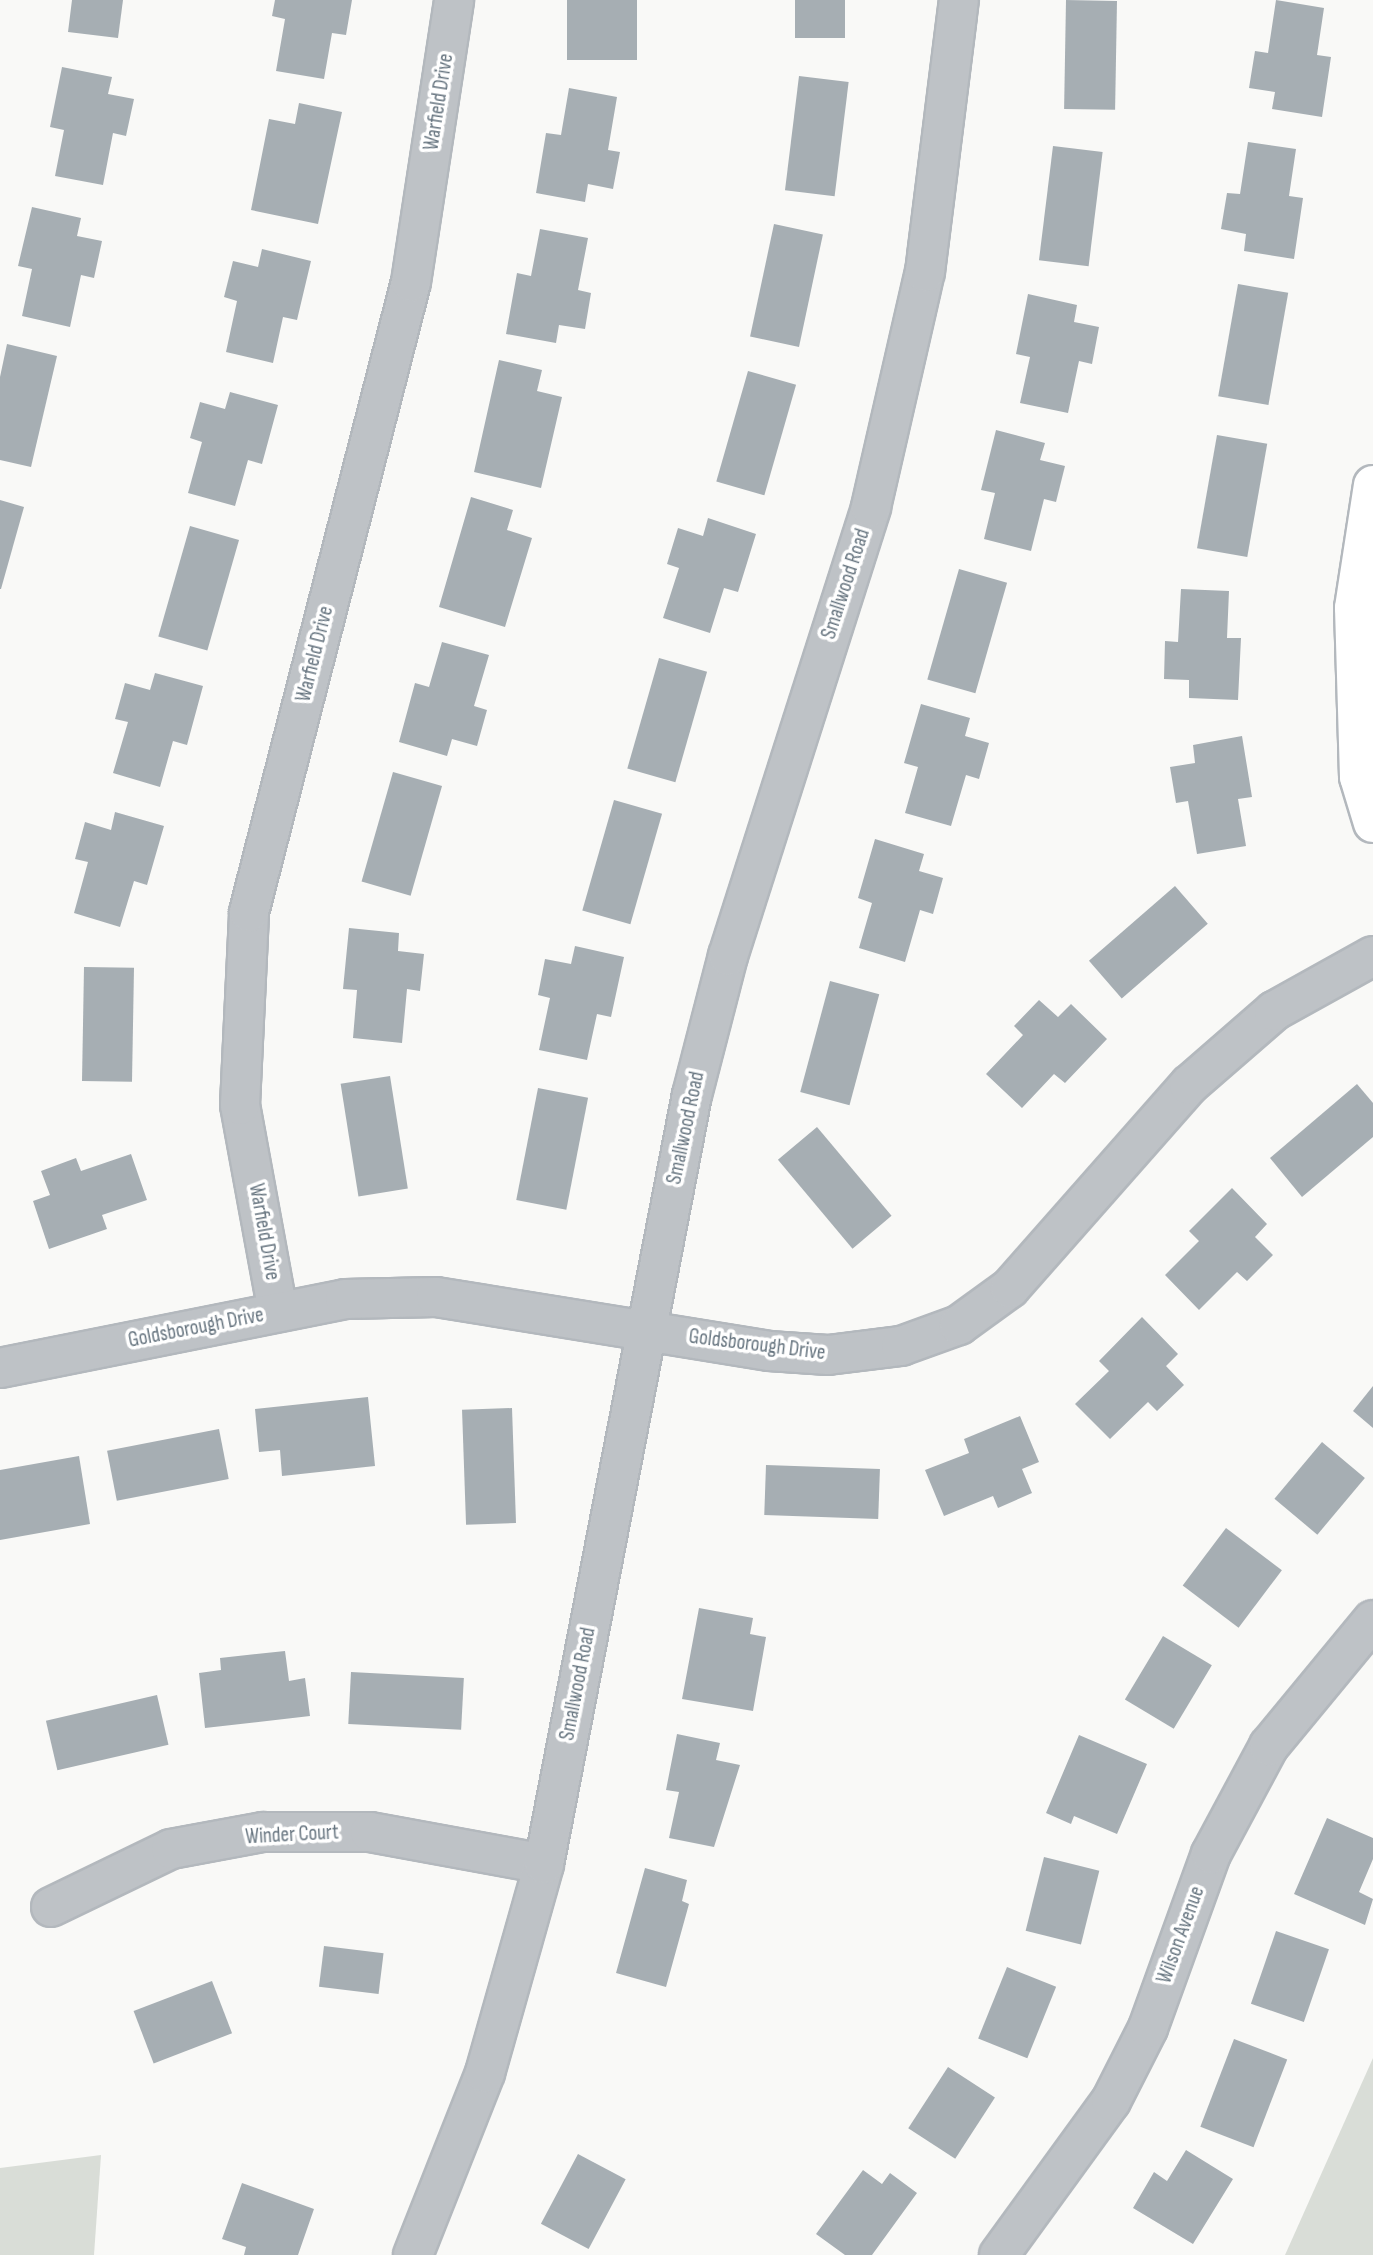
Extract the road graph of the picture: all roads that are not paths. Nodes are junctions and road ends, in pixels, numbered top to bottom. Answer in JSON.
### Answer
{"nodes":[{"id":1,"x":454,"y":0,"type":"edge"},
{"id":2,"x":959,"y":0,"type":"edge"},
{"id":3,"x":1373,"y":485,"type":"edge"},
{"id":4,"x":1373,"y":823,"type":"edge"},
{"id":5,"x":1373,"y":956,"type":"edge"},
{"id":6,"x":278,"y":1312,"type":"junction"},
{"id":7,"x":646,"y":1331,"type":"junction"},
{"id":8,"x":0,"y":1368,"type":"edge"},
{"id":9,"x":1373,"y":1620,"type":"edge"},
{"id":10,"x":544,"y":1864,"type":"junction"},
{"id":11,"x":51,"y":1907,"type":"dead end"},
{"id":12,"x":412,"y":2255,"type":"edge"},
{"id":13,"x":999,"y":2255,"type":"edge"}],
"edges":[{"from":1,"to":6,"type":"street","name":"Warfield Drive"},
{"from":2,"to":7,"type":"street","name":"Smallwood Road"},
{"from":3,"to":4,"type":"street"},
{"from":5,"to":7,"type":"street","name":"Goldsborough Drive"},
{"from":6,"to":7,"type":"street","name":"Goldsborough Drive"},
{"from":6,"to":8,"type":"street","name":"Goldsborough Drive"},
{"from":7,"to":10,"type":"street","name":"Smallwood Road"},
{"from":9,"to":13,"type":"street","name":"Wilson Avenue"},
{"from":10,"to":11,"type":"street","name":"Winder Court"},
{"from":10,"to":12,"type":"street","name":"Smallwood Road"}]}
